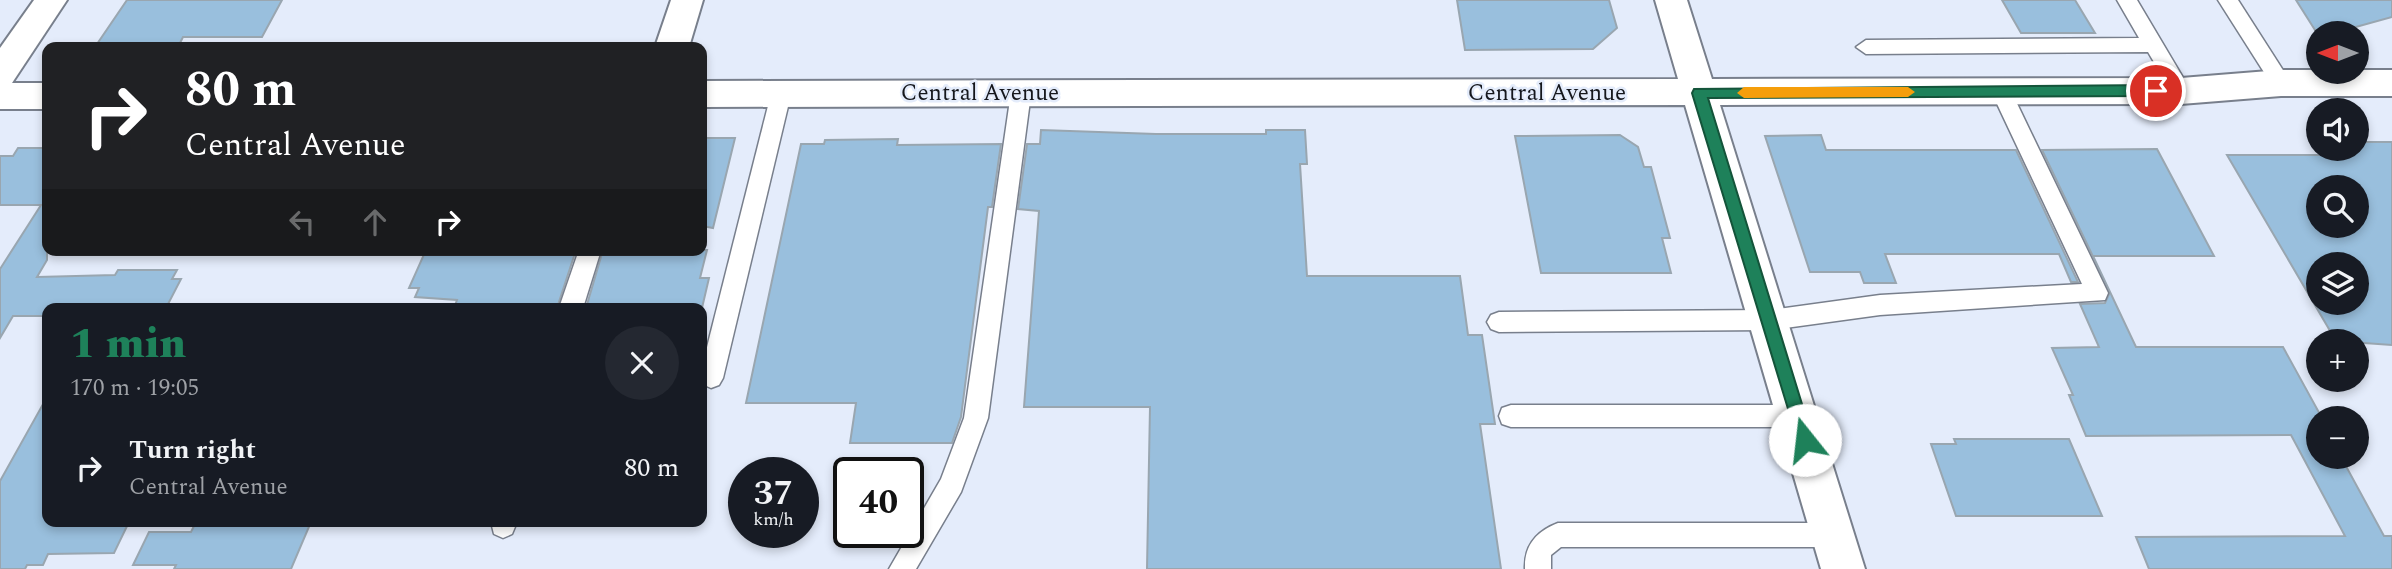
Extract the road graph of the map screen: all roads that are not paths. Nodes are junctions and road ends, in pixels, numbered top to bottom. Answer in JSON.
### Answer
{"nodes":[{"id":1,"x":51,"y":0,"type":"edge"},
{"id":2,"x":687,"y":0,"type":"edge"},
{"id":3,"x":1671,"y":0,"type":"edge"},
{"id":4,"x":2127,"y":0,"type":"edge"},
{"id":5,"x":2228,"y":0,"type":"edge"},
{"id":6,"x":674,"y":42,"type":"edge"},
{"id":7,"x":2157,"y":45,"type":"junction"},
{"id":8,"x":1866,"y":47,"type":"dead end"},
{"id":9,"x":0,"y":74,"type":"edge"},
{"id":10,"x":2281,"y":83,"type":"junction"},
{"id":11,"x":2392,"y":83,"type":"edge"},
{"id":12,"x":2181,"y":91,"type":"junction"},
{"id":13,"x":2001,"y":92,"type":"junction"},
{"id":14,"x":707,"y":93,"type":"edge"},
{"id":15,"x":1021,"y":93,"type":"junction"},
{"id":16,"x":1699,"y":93,"type":"junction"},
{"id":17,"x":781,"y":94,"type":"junction"},
{"id":18,"x":0,"y":96,"type":"edge"},
{"id":19,"x":42,"y":96,"type":"edge"},
{"id":20,"x":588,"y":256,"type":"edge"},
{"id":21,"x":573,"y":303,"type":"edge"},
{"id":22,"x":1770,"y":320,"type":"junction"},
{"id":23,"x":1499,"y":322,"type":"dead end"},
{"id":24,"x":711,"y":379,"type":"dead end"},
{"id":25,"x":1511,"y":416,"type":"dead end"},
{"id":26,"x":1798,"y":416,"type":"junction"},
{"id":27,"x":1838,"y":552,"type":"edge"},
{"id":28,"x":902,"y":569,"type":"edge"},
{"id":29,"x":1538,"y":569,"type":"edge"}],
"edges":[{"from":1,"to":9,"type":"street"},
{"from":2,"to":6,"type":"street"},
{"from":3,"to":16,"type":"street"},
{"from":4,"to":7,"type":"lane"},
{"from":5,"to":10,"type":"lane"},
{"from":7,"to":8,"type":"lane"},
{"from":7,"to":12,"type":"lane"},
{"from":10,"to":11,"type":"street","name":"Central Avenue"},
{"from":10,"to":12,"type":"street","name":"Central Avenue"},
{"from":12,"to":13,"type":"street","name":"Central Avenue"},
{"from":13,"to":16,"type":"street","name":"Central Avenue"},
{"from":13,"to":22,"type":"lane"},
{"from":14,"to":17,"type":"street","name":"Central Avenue"},
{"from":15,"to":16,"type":"street","name":"Central Avenue"},
{"from":15,"to":17,"type":"street","name":"Central Avenue"},
{"from":15,"to":28,"type":"lane"},
{"from":16,"to":22,"type":"street"},
{"from":17,"to":24,"type":"lane"},
{"from":18,"to":19,"type":"street"},
{"from":20,"to":21,"type":"lane"},
{"from":22,"to":23,"type":"lane"},
{"from":22,"to":26,"type":"street"},
{"from":25,"to":26,"type":"lane"},
{"from":26,"to":27,"type":"street"},
{"from":27,"to":29,"type":"lane"}]}
